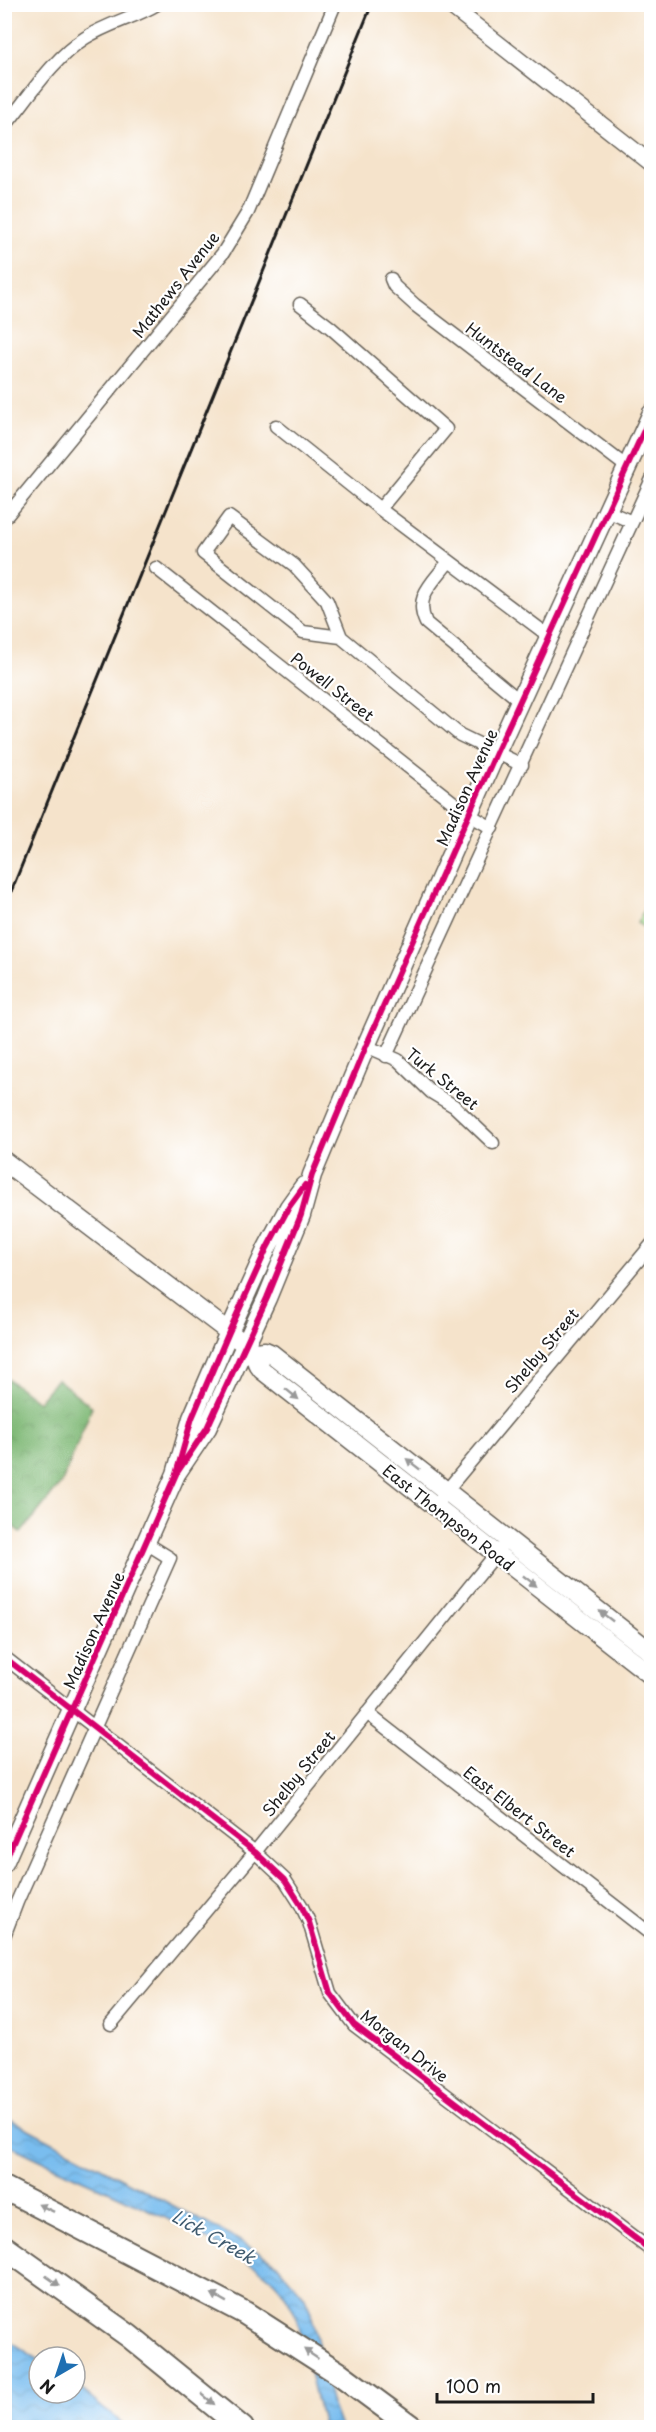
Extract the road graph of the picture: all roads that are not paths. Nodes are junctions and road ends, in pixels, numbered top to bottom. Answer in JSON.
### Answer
{"nodes":[{"id":1,"x":157,"y":4,"type":"edge"},
{"id":2,"x":335,"y":4,"type":"edge"},
{"id":3,"x":448,"y":4,"type":"edge"},
{"id":4,"x":4,"y":127,"type":"edge"},
{"id":5,"x":651,"y":164,"type":"edge"},
{"id":6,"x":391,"y":279,"type":"dead end"},
{"id":7,"x":300,"y":304,"type":"dead end"},
{"id":8,"x":651,"y":413,"type":"edge"},
{"id":9,"x":276,"y":426,"type":"dead end"},
{"id":10,"x":627,"y":467,"type":"junction"},
{"id":11,"x":651,"y":479,"type":"edge"},
{"id":12,"x":380,"y":509,"type":"junction"},
{"id":13,"x":607,"y":511,"type":"junction"},
{"id":14,"x":4,"y":519,"type":"edge"},
{"id":15,"x":632,"y":522,"type":"junction"},
{"id":16,"x":450,"y":561,"type":"junction"},
{"id":17,"x":156,"y":568,"type":"dead end"},
{"id":18,"x":549,"y":636,"type":"junction"},
{"id":19,"x":341,"y":637,"type":"junction"},
{"id":20,"x":520,"y":700,"type":"junction"},
{"id":21,"x":496,"y":753,"type":"junction"},
{"id":22,"x":522,"y":765,"type":"junction"},
{"id":23,"x":468,"y":814,"type":"junction"},
{"id":24,"x":492,"y":828,"type":"junction"},
{"id":25,"x":366,"y":1046,"type":"junction"},
{"id":26,"x":386,"y":1056,"type":"junction"},
{"id":27,"x":493,"y":1143,"type":"dead end"},
{"id":28,"x":4,"y":1161,"type":"edge"},
{"id":29,"x":312,"y":1175,"type":"junction"},
{"id":30,"x":651,"y":1244,"type":"edge"},
{"id":31,"x":230,"y":1332,"type":"junction"},
{"id":32,"x":250,"y":1348,"type":"junction"},
{"id":33,"x":176,"y":1474,"type":"junction"},
{"id":34,"x":446,"y":1491,"type":"junction"},
{"id":35,"x":434,"y":1506,"type":"junction"},
{"id":36,"x":508,"y":1540,"type":"junction"},
{"id":37,"x":147,"y":1543,"type":"junction"},
{"id":38,"x":496,"y":1554,"type":"junction"},
{"id":39,"x":651,"y":1653,"type":"edge"},
{"id":40,"x":4,"y":1657,"type":"edge"},
{"id":41,"x":651,"y":1676,"type":"edge"},
{"id":42,"x":73,"y":1710,"type":"junction"},
{"id":43,"x":368,"y":1713,"type":"junction"},
{"id":44,"x":95,"y":1727,"type":"junction"},
{"id":45,"x":255,"y":1852,"type":"junction"},
{"id":46,"x":4,"y":1863,"type":"edge"},
{"id":47,"x":651,"y":1935,"type":"edge"},
{"id":48,"x":4,"y":1936,"type":"edge"},
{"id":49,"x":111,"y":2024,"type":"dead end"},
{"id":50,"x":4,"y":2188,"type":"edge"},
{"id":51,"x":4,"y":2247,"type":"edge"},
{"id":52,"x":651,"y":2251,"type":"edge"},
{"id":53,"x":242,"y":2427,"type":"edge"},
{"id":54,"x":413,"y":2427,"type":"edge"}],
"edges":[{"from":1,"to":4,"type":"street"},
{"from":2,"to":14,"type":"street","name":"Mathews Avenue"},
{"from":3,"to":5,"type":"street"},
{"from":6,"to":10,"type":"street","name":"Huntstead Lane"},
{"from":7,"to":12,"type":"street"},
{"from":8,"to":10,"type":"main road","name":"Madison Avenue"},
{"from":9,"to":12,"type":"street"},
{"from":10,"to":13,"type":"main road","name":"Madison Avenue"},
{"from":11,"to":15,"type":"street"},
{"from":12,"to":16,"type":"street"},
{"from":13,"to":15,"type":"street"},
{"from":13,"to":18,"type":"main road","name":"Madison Avenue"},
{"from":15,"to":22,"type":"street"},
{"from":16,"to":18,"type":"street"},
{"from":16,"to":20,"type":"street"},
{"from":17,"to":23,"type":"street","name":"Powell Street"},
{"from":18,"to":20,"type":"main road","name":"Madison Avenue"},
{"from":19,"to":19,"type":"street"},
{"from":19,"to":21,"type":"street"},
{"from":20,"to":21,"type":"main road","name":"Madison Avenue"},
{"from":21,"to":22,"type":"street"},
{"from":21,"to":23,"type":"main road","name":"Madison Avenue"},
{"from":22,"to":24,"type":"street"},
{"from":23,"to":24,"type":"street","name":"Powell Street"},
{"from":23,"to":25,"type":"main road","name":"Madison Avenue"},
{"from":24,"to":26,"type":"street"},
{"from":25,"to":26,"type":"street","name":"Turk Street"},
{"from":25,"to":29,"type":"main road","name":"Madison Avenue"},
{"from":26,"to":27,"type":"street","name":"Turk Street"},
{"from":28,"to":31,"type":"main road","name":"East Thompson Road"},
{"from":29,"to":31,"type":"main road","name":"Madison Avenue"},
{"from":29,"to":32,"type":"main road","name":"Madison Avenue"},
{"from":30,"to":34,"type":"street","name":"Shelby Street"},
{"from":31,"to":32,"type":"main road","name":"East Thompson Road"},
{"from":31,"to":33,"type":"main road","name":"Madison Avenue"},
{"from":32,"to":33,"type":"main road","name":"Madison Avenue"},
{"from":34,"to":32,"type":"main road","name":"East Thompson Road","one_way":true},
{"from":32,"to":35,"type":"main road","name":"East Thompson Road","one_way":true},
{"from":33,"to":37,"type":"main road","name":"Madison Avenue"},
{"from":34,"to":35,"type":"street","name":"Shelby Street"},
{"from":34,"to":36,"type":"main road","name":"East Thompson Road"},
{"from":35,"to":38,"type":"main road","name":"East Thompson Road"},
{"from":36,"to":38,"type":"street","name":"Shelby Street"},
{"from":39,"to":36,"type":"main road","name":"East Thompson Road","one_way":true},
{"from":37,"to":42,"type":"main road","name":"Madison Avenue"},
{"from":37,"to":44,"type":"street"},
{"from":38,"to":41,"type":"main road","name":"East Thompson Road","one_way":true},
{"from":38,"to":43,"type":"street","name":"Shelby Street"},
{"from":40,"to":42,"type":"street","name":"Morgan Drive"},
{"from":42,"to":44,"type":"street","name":"Morgan Drive"},
{"from":42,"to":46,"type":"main road","name":"Madison Avenue"},
{"from":43,"to":45,"type":"street","name":"Shelby Street"},
{"from":43,"to":47,"type":"street","name":"East Elbert Street"},
{"from":44,"to":45,"type":"street","name":"Morgan Drive"},
{"from":44,"to":48,"type":"street"},
{"from":45,"to":49,"type":"street","name":"Shelby Street"},
{"from":45,"to":52,"type":"street","name":"Morgan Drive"},
{"from":54,"to":50,"type":"highway","one_way":true},
{"from":51,"to":53,"type":"highway","one_way":true}]}
